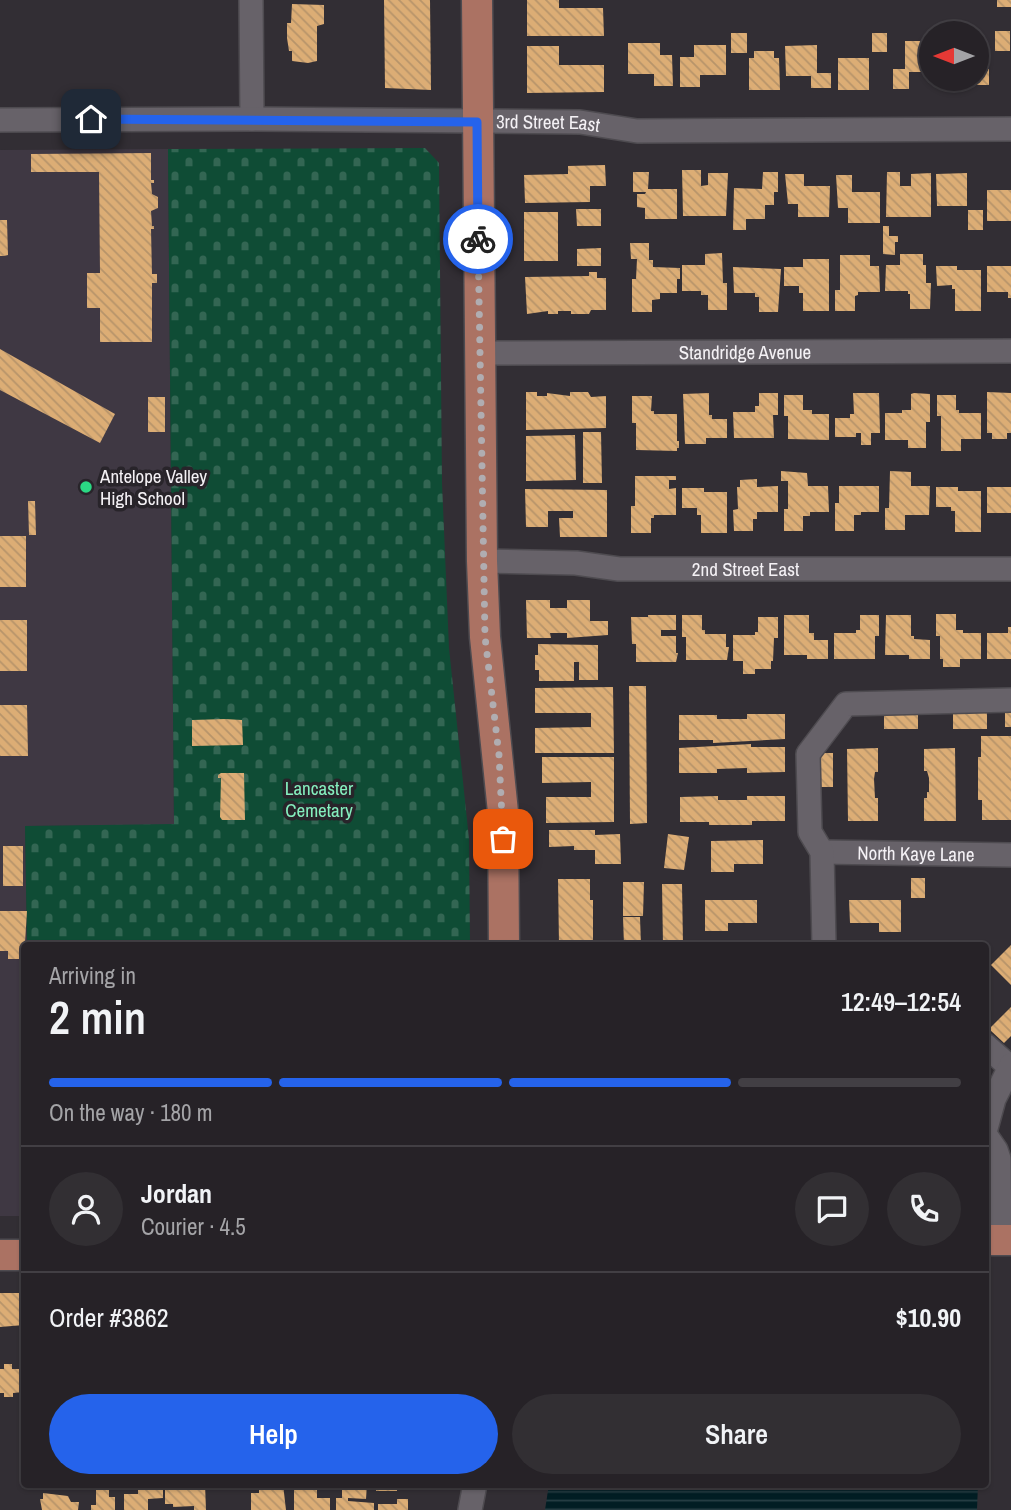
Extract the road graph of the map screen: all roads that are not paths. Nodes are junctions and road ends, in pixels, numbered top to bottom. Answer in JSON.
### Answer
{"nodes":[{"id":1,"x":251,"y":0,"type":"edge"},
{"id":2,"x":477,"y":0,"type":"edge"},
{"id":3,"x":252,"y":118,"type":"junction"},
{"id":4,"x":0,"y":120,"type":"edge"},
{"id":5,"x":477,"y":122,"type":"junction"},
{"id":6,"x":1011,"y":129,"type":"edge"},
{"id":7,"x":1011,"y":351,"type":"edge"},
{"id":8,"x":479,"y":353,"type":"junction"},
{"id":9,"x":482,"y":561,"type":"junction"},
{"id":10,"x":1011,"y":569,"type":"edge"},
{"id":11,"x":1011,"y":700,"type":"edge"},
{"id":12,"x":822,"y":852,"type":"junction"},
{"id":13,"x":1011,"y":855,"type":"edge"},
{"id":14,"x":504,"y":942,"type":"edge"},
{"id":15,"x":824,"y":942,"type":"edge"},
{"id":16,"x":989,"y":1048,"type":"edge"},
{"id":17,"x":1010,"y":1066,"type":"edge"},
{"id":18,"x":989,"y":1117,"type":"edge"},
{"id":19,"x":989,"y":1139,"type":"edge"},
{"id":20,"x":999,"y":1240,"type":"edge"},
{"id":21,"x":0,"y":1255,"type":"edge"},
{"id":22,"x":21,"y":1255,"type":"edge"},
{"id":23,"x":474,"y":1488,"type":"edge"},
{"id":24,"x":470,"y":1510,"type":"edge"}],
"edges":[{"from":1,"to":3,"type":"street"},
{"from":2,"to":5,"type":"main road"},
{"from":3,"to":4,"type":"street","name":"3rd Street East"},
{"from":3,"to":5,"type":"street","name":"3rd Street East"},
{"from":5,"to":6,"type":"street","name":"3rd Street East"},
{"from":5,"to":8,"type":"main road"},
{"from":7,"to":8,"type":"street","name":"Standridge Avenue"},
{"from":8,"to":9,"type":"main road"},
{"from":9,"to":10,"type":"street","name":"2nd Street East"},
{"from":9,"to":14,"type":"main road"},
{"from":11,"to":12,"type":"street"},
{"from":12,"to":13,"type":"street","name":"North Kaye Lane"},
{"from":12,"to":15,"type":"street"},
{"from":16,"to":17,"type":"street"},
{"from":17,"to":18,"type":"street"},
{"from":19,"to":20,"type":"street"},
{"from":21,"to":22,"type":"main road"},
{"from":23,"to":24,"type":"street"}]}
